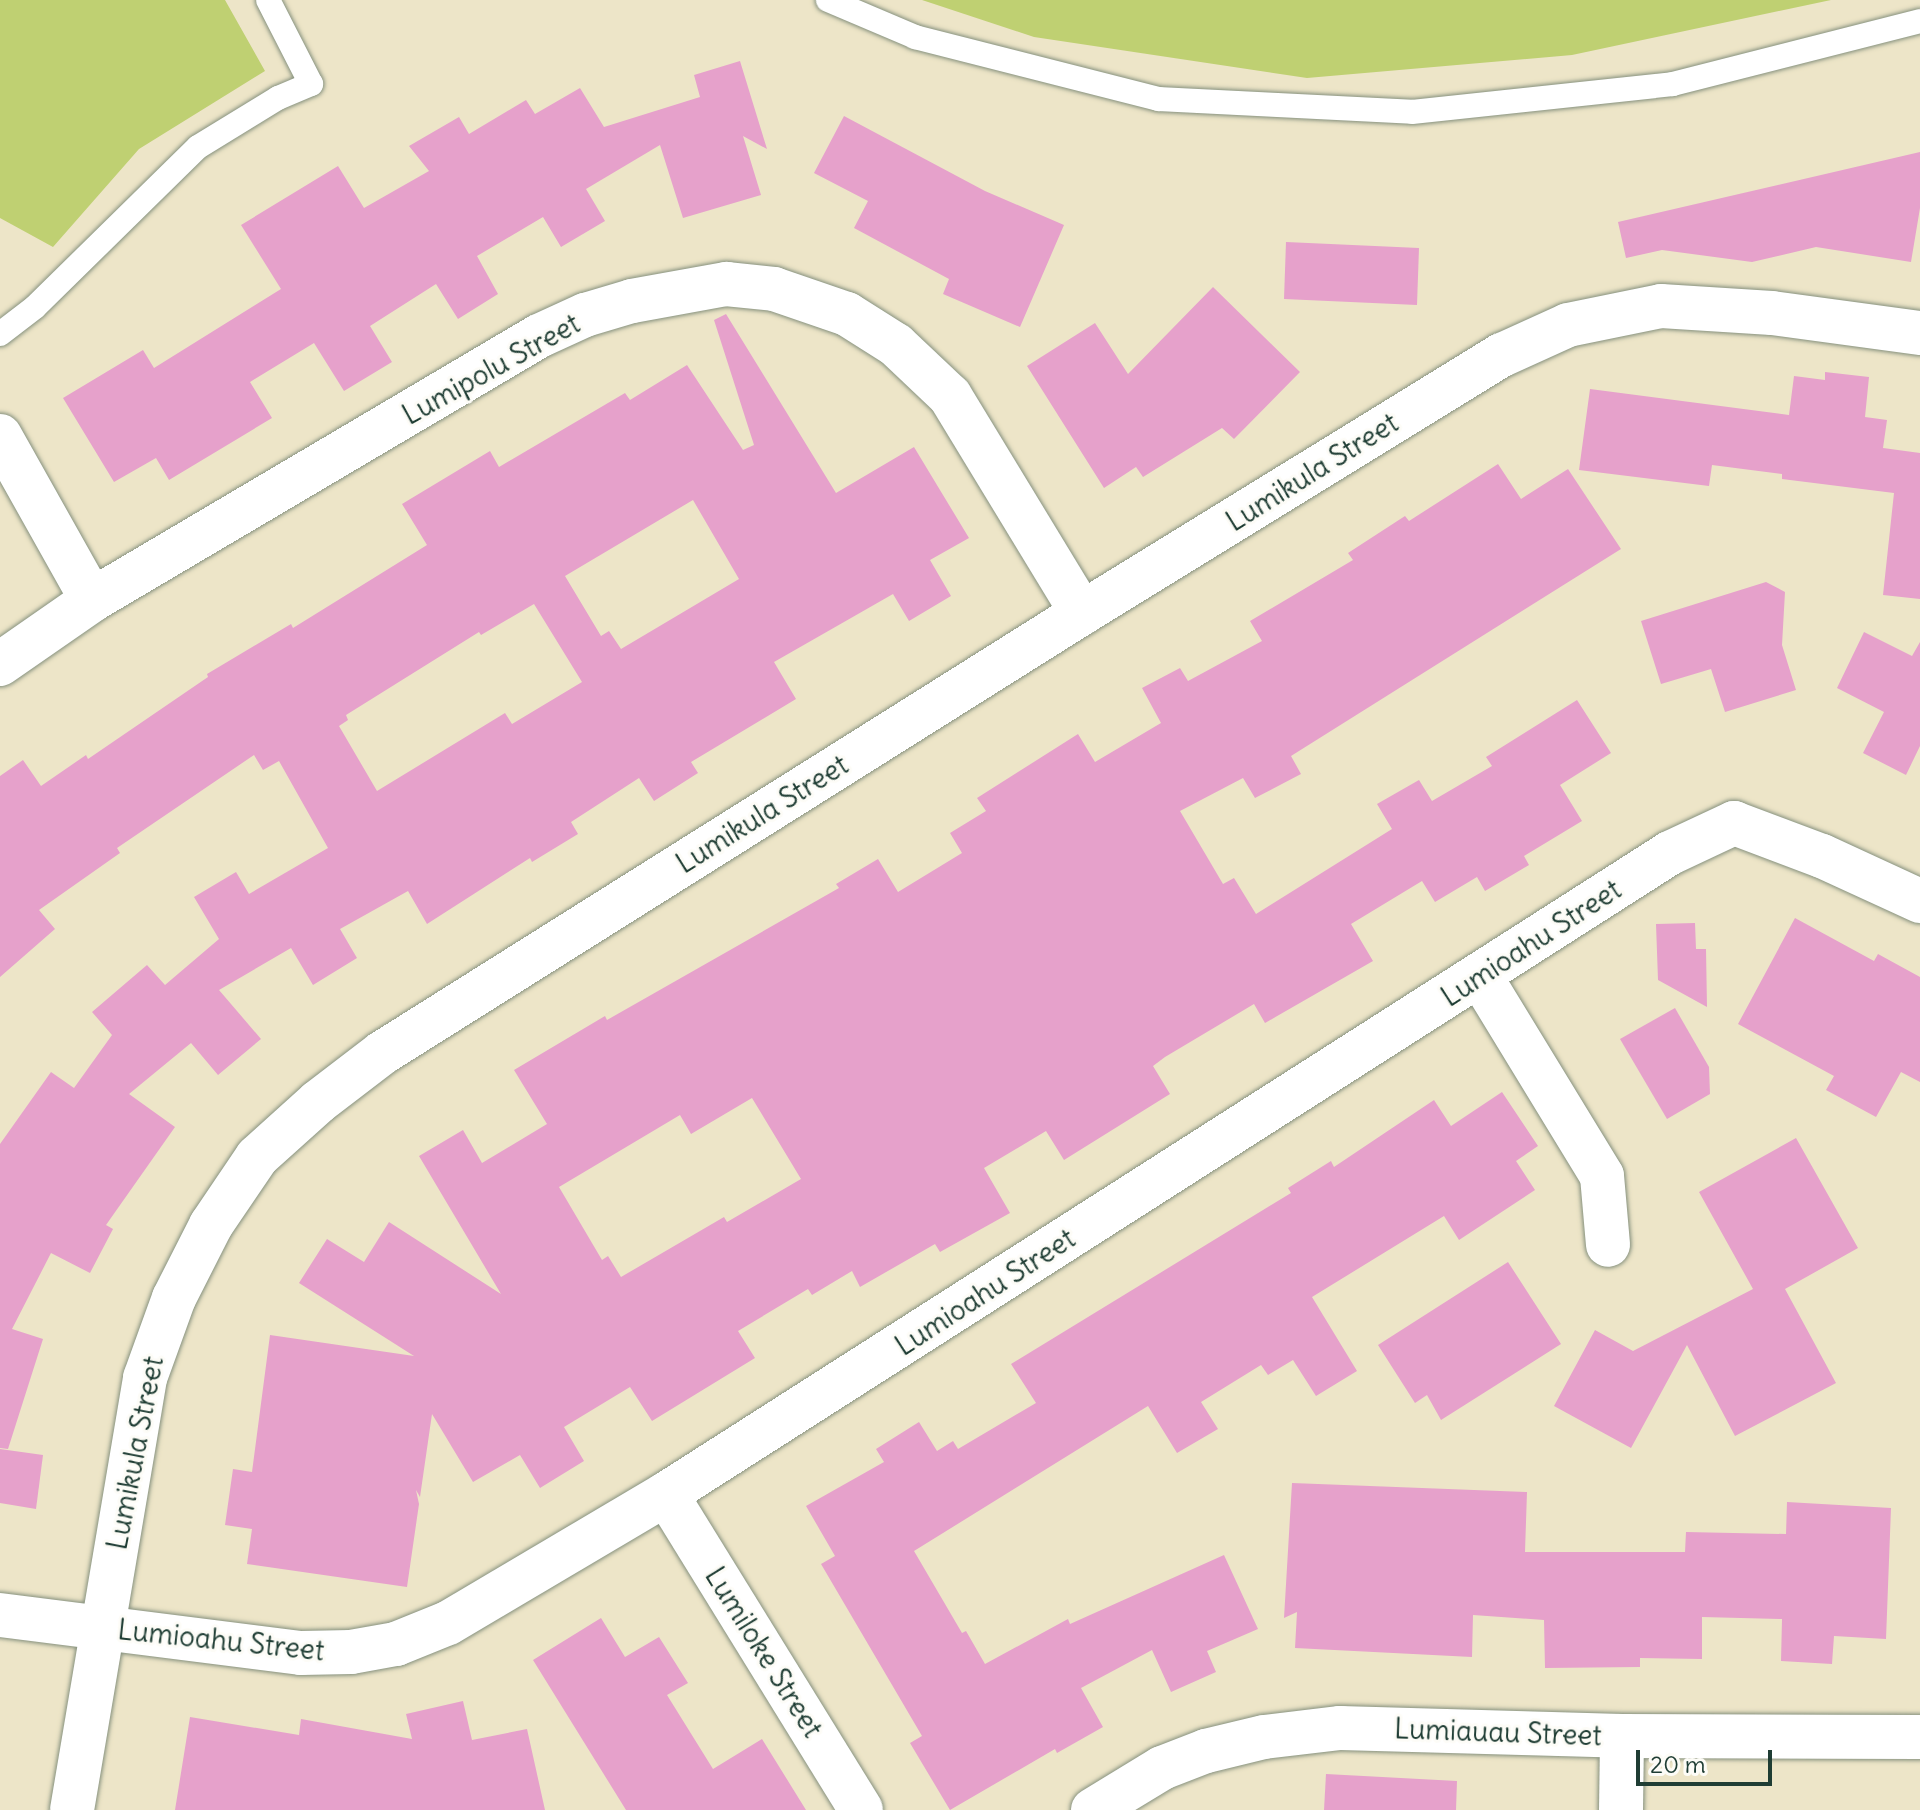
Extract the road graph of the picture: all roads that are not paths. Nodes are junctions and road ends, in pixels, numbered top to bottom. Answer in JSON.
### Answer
{"nodes":[{"id":1,"x":268,"y":0,"type":"edge"},
{"id":2,"x":828,"y":0,"type":"edge"},
{"id":3,"x":1920,"y":21,"type":"edge"},
{"id":4,"x":1920,"y":333,"type":"edge"},
{"id":5,"x":0,"y":334,"type":"edge"},
{"id":6,"x":0,"y":436,"type":"edge"},
{"id":7,"x":92,"y":600,"type":"junction"},
{"id":8,"x":1082,"y":613,"type":"junction"},
{"id":9,"x":0,"y":664,"type":"edge"},
{"id":10,"x":1920,"y":901,"type":"edge"},
{"id":11,"x":1480,"y":976,"type":"junction"},
{"id":12,"x":1608,"y":1245,"type":"dead end"},
{"id":13,"x":666,"y":1494,"type":"junction"},
{"id":14,"x":0,"y":1615,"type":"edge"},
{"id":15,"x":102,"y":1628,"type":"junction"},
{"id":16,"x":1622,"y":1736,"type":"junction"},
{"id":17,"x":1920,"y":1737,"type":"edge"},
{"id":18,"x":72,"y":1810,"type":"edge"},
{"id":19,"x":861,"y":1810,"type":"edge"},
{"id":20,"x":1093,"y":1810,"type":"edge"},
{"id":21,"x":1621,"y":1810,"type":"edge"}],
"edges":[{"from":1,"to":5,"type":"lane"},
{"from":2,"to":3,"type":"lane"},
{"from":4,"to":8,"type":"street","name":"Lumikula Street"},
{"from":6,"to":7,"type":"street"},
{"from":7,"to":8,"type":"street","name":"Lumipolu Street"},
{"from":7,"to":9,"type":"street","name":"Lumipolu Street"},
{"from":8,"to":15,"type":"street","name":"Lumikula Street"},
{"from":10,"to":11,"type":"street","name":"Lumioahu Street"},
{"from":11,"to":12,"type":"street"},
{"from":11,"to":13,"type":"street","name":"Lumioahu Street"},
{"from":13,"to":15,"type":"street","name":"Lumioahu Street"},
{"from":13,"to":19,"type":"street","name":"Lumiloke Street"},
{"from":14,"to":15,"type":"street","name":"Lumioahu Street"},
{"from":15,"to":18,"type":"street","name":"Lumikula Street"},
{"from":16,"to":17,"type":"street","name":"Lumiauau Street"},
{"from":16,"to":20,"type":"street","name":"Lumiauau Street"},
{"from":16,"to":21,"type":"street"}]}
